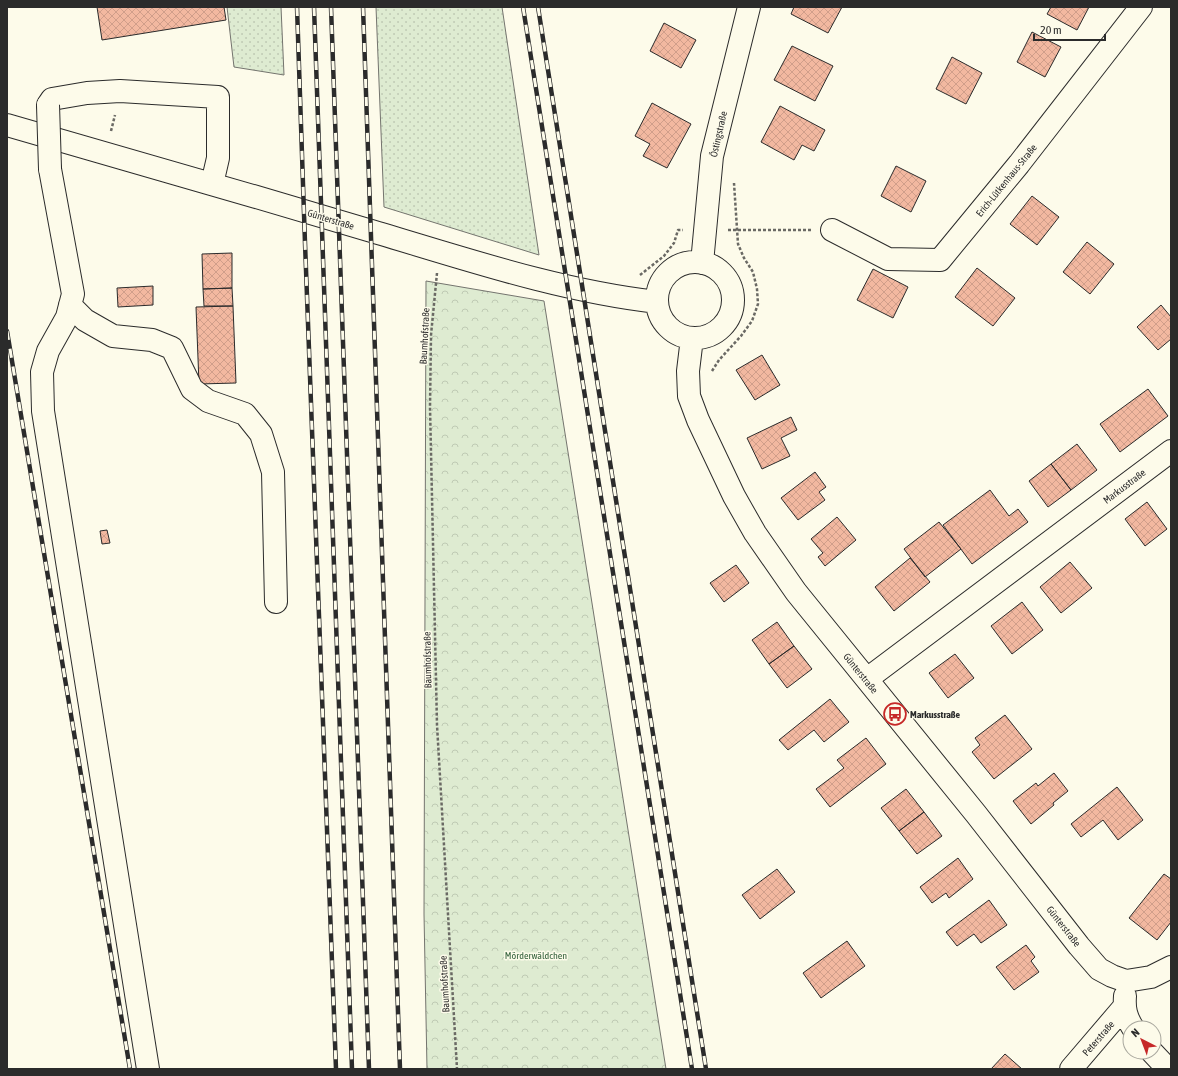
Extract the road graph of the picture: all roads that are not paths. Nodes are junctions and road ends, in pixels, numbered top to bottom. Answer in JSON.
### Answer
{"nodes":[{"id":1,"x":749,"y":7,"type":"edge"},
{"id":2,"x":1141,"y":7,"type":"edge"},
{"id":3,"x":7,"y":125,"type":"edge"},
{"id":4,"x":212,"y":184,"type":"junction"},
{"id":5,"x":832,"y":230,"type":"road end"},
{"id":6,"x":702,"y":263,"type":"junction"},
{"id":7,"x":657,"y":302,"type":"junction"},
{"id":8,"x":70,"y":305,"type":"junction"},
{"id":9,"x":692,"y":338,"type":"junction"},
{"id":10,"x":1171,"y":451,"type":"edge"},
{"id":11,"x":276,"y":602,"type":"dead end"},
{"id":12,"x":867,"y":680,"type":"junction"},
{"id":13,"x":1171,"y":967,"type":"edge"},
{"id":14,"x":1126,"y":981,"type":"junction"},
{"id":15,"x":1124,"y":1008,"type":"junction"},
{"id":16,"x":1128,"y":1020,"type":"edge"},
{"id":17,"x":1160,"y":1060,"type":"edge"},
{"id":18,"x":148,"y":1069,"type":"edge"},
{"id":19,"x":1071,"y":1069,"type":"edge"},
{"id":20,"x":1168,"y":1069,"type":"edge"}],
"edges":[{"from":1,"to":6,"type":"street","name":"Östingstraße"},
{"from":2,"to":5,"type":"street","name":"Erich-Lütkenhaus-Straße"},
{"from":3,"to":4,"type":"street","name":"Günterstraße"},
{"from":4,"to":7,"type":"street","name":"Günterstraße"},
{"from":4,"to":8,"type":"street","bridge":true},
{"from":6,"to":7,"type":"street"},
{"from":6,"to":9,"type":"street"},
{"from":7,"to":9,"type":"street"},
{"from":8,"to":11,"type":"street"},
{"from":8,"to":18,"type":"street"},
{"from":9,"to":12,"type":"street","name":"Günterstraße"},
{"from":10,"to":12,"type":"street","name":"Markusstraße"},
{"from":12,"to":14,"type":"street","name":"Günterstraße"},
{"from":13,"to":14,"type":"street"},
{"from":14,"to":15,"type":"street"},
{"from":15,"to":16,"type":"street"},
{"from":15,"to":19,"type":"street","name":"Peterstraße"},
{"from":17,"to":20,"type":"street"}]}
